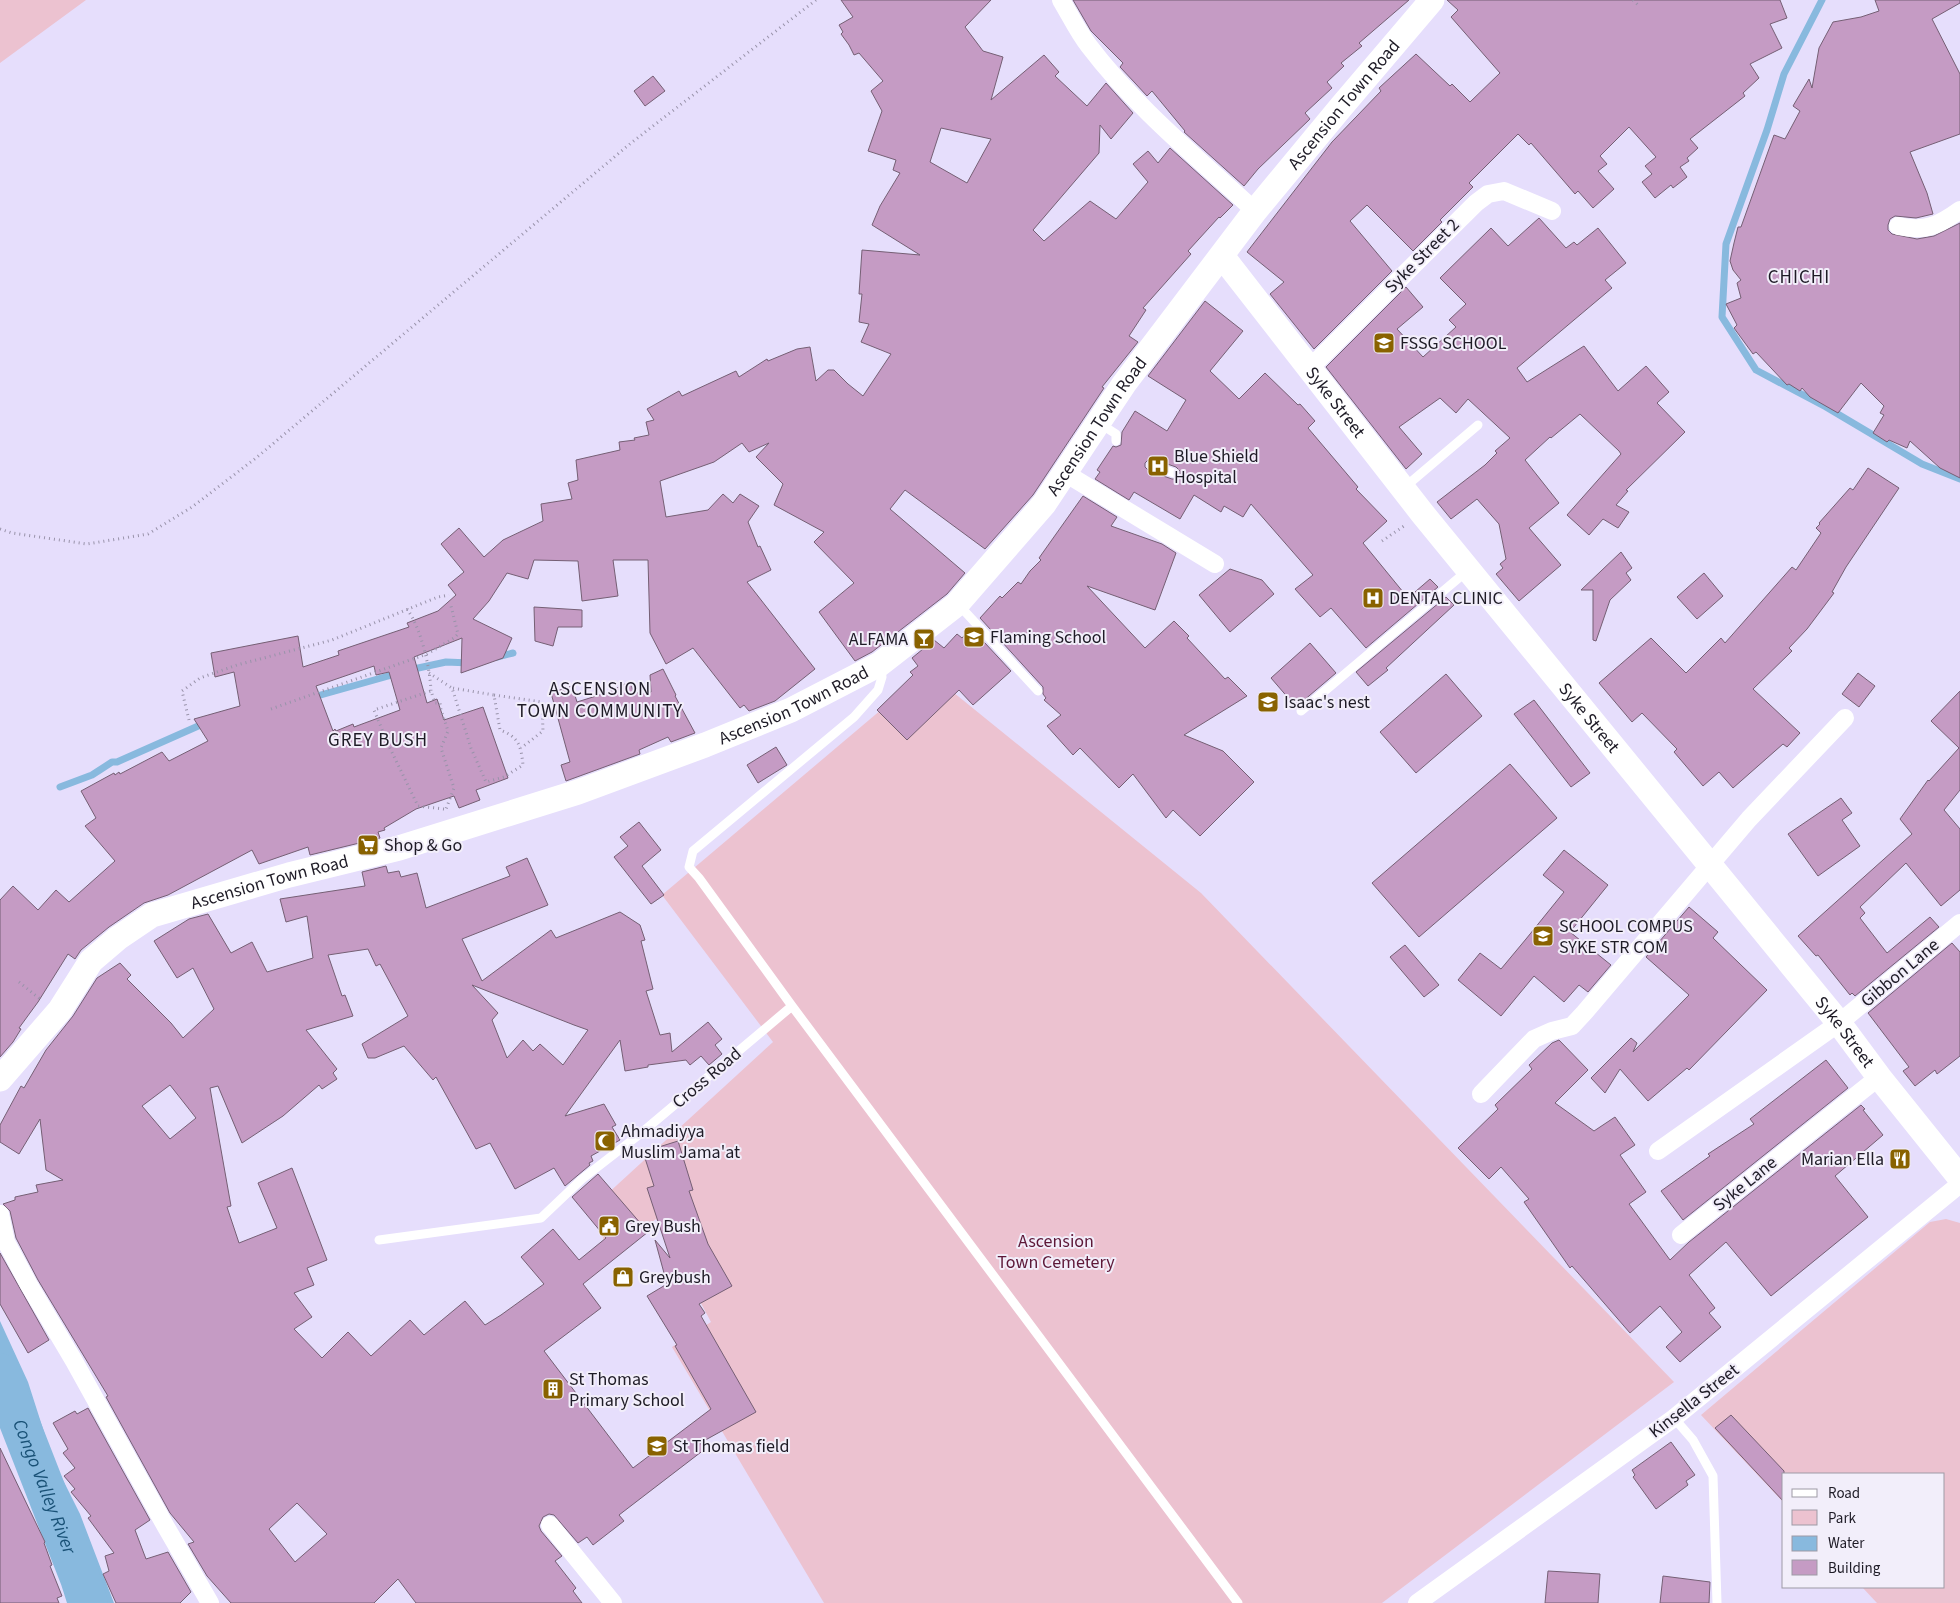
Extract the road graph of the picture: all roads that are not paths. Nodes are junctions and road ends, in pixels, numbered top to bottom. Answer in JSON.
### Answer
{"nodes":[{"id":1,"x":1061,"y":0,"type":"edge"},
{"id":2,"x":1432,"y":0,"type":"edge"},
{"id":3,"x":1552,"y":210,"type":"dead end"},
{"id":4,"x":1960,"y":210,"type":"edge"},
{"id":5,"x":1256,"y":211,"type":"junction"},
{"id":6,"x":1898,"y":226,"type":"dead end"},
{"id":7,"x":1222,"y":256,"type":"junction"},
{"id":8,"x":1310,"y":368,"type":"junction"},
{"id":9,"x":1098,"y":423,"type":"junction"},
{"id":10,"x":1478,"y":426,"type":"dead end"},
{"id":11,"x":1116,"y":441,"type":"dead end"},
{"id":12,"x":1151,"y":465,"type":"dead end"},
{"id":13,"x":1064,"y":473,"type":"junction"},
{"id":14,"x":1174,"y":473,"type":"dead end"},
{"id":15,"x":1403,"y":489,"type":"junction"},
{"id":16,"x":1215,"y":564,"type":"dead end"},
{"id":17,"x":1469,"y":569,"type":"junction"},
{"id":18,"x":957,"y":604,"type":"junction"},
{"id":19,"x":880,"y":664,"type":"junction"},
{"id":20,"x":1038,"y":691,"type":"dead end"},
{"id":21,"x":1302,"y":711,"type":"dead end"},
{"id":22,"x":1845,"y":718,"type":"dead end"},
{"id":23,"x":1710,"y":867,"type":"junction"},
{"id":24,"x":1960,"y":923,"type":"edge"},
{"id":25,"x":792,"y":1006,"type":"junction"},
{"id":26,"x":1839,"y":1023,"type":"junction"},
{"id":27,"x":1879,"y":1077,"type":"junction"},
{"id":28,"x":0,"y":1079,"type":"edge"},
{"id":29,"x":1481,"y":1094,"type":"dead end"},
{"id":30,"x":1658,"y":1151,"type":"dead end"},
{"id":31,"x":1960,"y":1178,"type":"edge"},
{"id":32,"x":1960,"y":1184,"type":"edge"},
{"id":33,"x":0,"y":1214,"type":"edge"},
{"id":34,"x":1682,"y":1235,"type":"dead end"},
{"id":35,"x":379,"y":1240,"type":"dead end"},
{"id":36,"x":1674,"y":1418,"type":"junction"},
{"id":37,"x":550,"y":1525,"type":"dead end"},
{"id":38,"x":210,"y":1603,"type":"edge"},
{"id":39,"x":613,"y":1603,"type":"edge"},
{"id":40,"x":1238,"y":1603,"type":"edge"},
{"id":41,"x":1417,"y":1603,"type":"edge"},
{"id":42,"x":1717,"y":1603,"type":"edge"}],
"edges":[{"from":1,"to":5,"type":"street"},
{"from":2,"to":5,"type":"main road","name":"Ascension Town Road"},
{"from":3,"to":8,"type":"street","name":"Syke Street 2"},
{"from":4,"to":6,"type":"street"},
{"from":5,"to":7,"type":"main road","name":"Ascension Town Road"},
{"from":7,"to":8,"type":"main road","name":"Syke Street"},
{"from":7,"to":9,"type":"main road","name":"Ascension Town Road"},
{"from":8,"to":15,"type":"main road","name":"Syke Street"},
{"from":9,"to":11,"type":"lane"},
{"from":9,"to":13,"type":"main road","name":"Ascension Town Road"},
{"from":10,"to":15,"type":"lane"},
{"from":12,"to":14,"type":"lane"},
{"from":13,"to":16,"type":"street"},
{"from":13,"to":18,"type":"main road","name":"Ascension Town Road"},
{"from":15,"to":17,"type":"main road","name":"Syke Street"},
{"from":17,"to":21,"type":"lane"},
{"from":17,"to":23,"type":"main road","name":"Syke Street"},
{"from":18,"to":19,"type":"main road","name":"Ascension Town Road"},
{"from":18,"to":20,"type":"lane"},
{"from":19,"to":25,"type":"lane"},
{"from":19,"to":28,"type":"main road","name":"Ascension Town Road"},
{"from":22,"to":23,"type":"street"},
{"from":23,"to":26,"type":"main road","name":"Syke Street"},
{"from":23,"to":29,"type":"street"},
{"from":24,"to":26,"type":"street","name":"Gibbon Lane"},
{"from":25,"to":35,"type":"lane","name":"Cross Road"},
{"from":25,"to":40,"type":"lane"},
{"from":26,"to":27,"type":"main road","name":"Syke Street"},
{"from":26,"to":30,"type":"street","name":"Gibbon Lane"},
{"from":27,"to":31,"type":"main road","name":"Syke Street"},
{"from":27,"to":34,"type":"street","name":"Syke Lane"},
{"from":32,"to":36,"type":"street","name":"Kinsella Street"},
{"from":33,"to":38,"type":"street"},
{"from":36,"to":41,"type":"street","name":"Kinsella Street"},
{"from":36,"to":42,"type":"lane"},
{"from":37,"to":39,"type":"street"}]}
